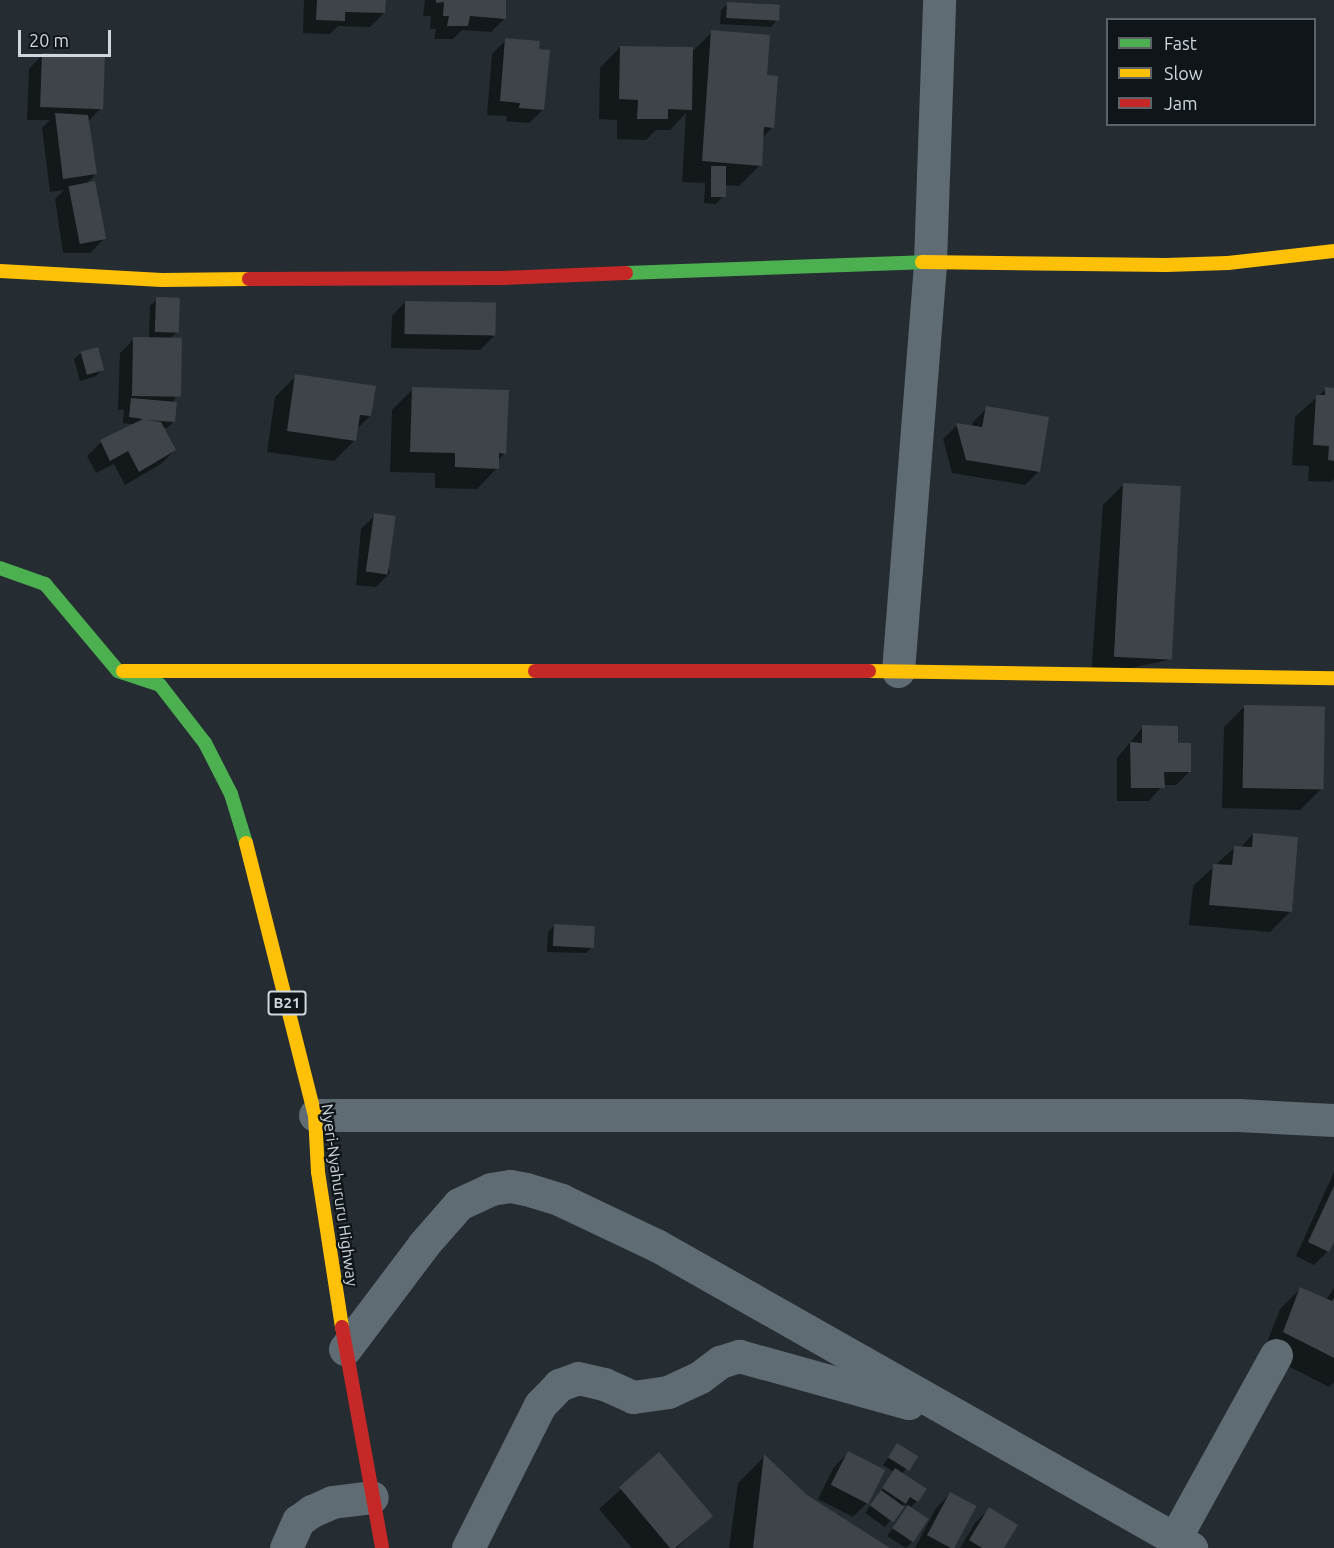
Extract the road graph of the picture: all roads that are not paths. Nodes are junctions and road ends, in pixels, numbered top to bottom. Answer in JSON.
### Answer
{"nodes":[{"id":1,"x":939,"y":0,"type":"edge"},
{"id":2,"x":1334,"y":251,"type":"edge"},
{"id":3,"x":930,"y":262,"type":"junction"},
{"id":4,"x":0,"y":271,"type":"edge"},
{"id":5,"x":0,"y":568,"type":"edge"},
{"id":6,"x":118,"y":671,"type":"junction"},
{"id":7,"x":898,"y":671,"type":"junction"},
{"id":8,"x":1334,"y":678,"type":"edge"},
{"id":9,"x":315,"y":1115,"type":"junction"},
{"id":10,"x":1334,"y":1120,"type":"edge"},
{"id":11,"x":345,"y":1349,"type":"junction"},
{"id":12,"x":1276,"y":1355,"type":"dead end"},
{"id":13,"x":965,"y":1419,"type":"junction"},
{"id":14,"x":372,"y":1497,"type":"junction"},
{"id":15,"x":1183,"y":1543,"type":"edge"},
{"id":16,"x":286,"y":1548,"type":"edge"},
{"id":17,"x":382,"y":1548,"type":"edge"},
{"id":18,"x":468,"y":1548,"type":"edge"}],
"edges":[{"from":1,"to":3,"type":"street"},
{"from":2,"to":3,"type":"main road"},
{"from":3,"to":4,"type":"main road"},
{"from":3,"to":7,"type":"street"},
{"from":5,"to":6,"type":"main road"},
{"from":6,"to":7,"type":"main road"},
{"from":6,"to":9,"type":"main road","name":"Nyeri-Nyahururu Highway","number":"B21"},
{"from":7,"to":8,"type":"main road"},
{"from":9,"to":10,"type":"street"},
{"from":9,"to":11,"type":"main road","name":"Nyeri-Nyahururu Highway","number":"B21"},
{"from":11,"to":13,"type":"street"},
{"from":11,"to":14,"type":"main road","name":"Nyeri-Nyahururu Highway","number":"B21"},
{"from":12,"to":15,"type":"street"},
{"from":13,"to":15,"type":"street"},
{"from":13,"to":18,"type":"street"},
{"from":14,"to":16,"type":"street"},
{"from":14,"to":17,"type":"main road","name":"Nyeri-Nyahururu Highway","number":"B21"}]}
